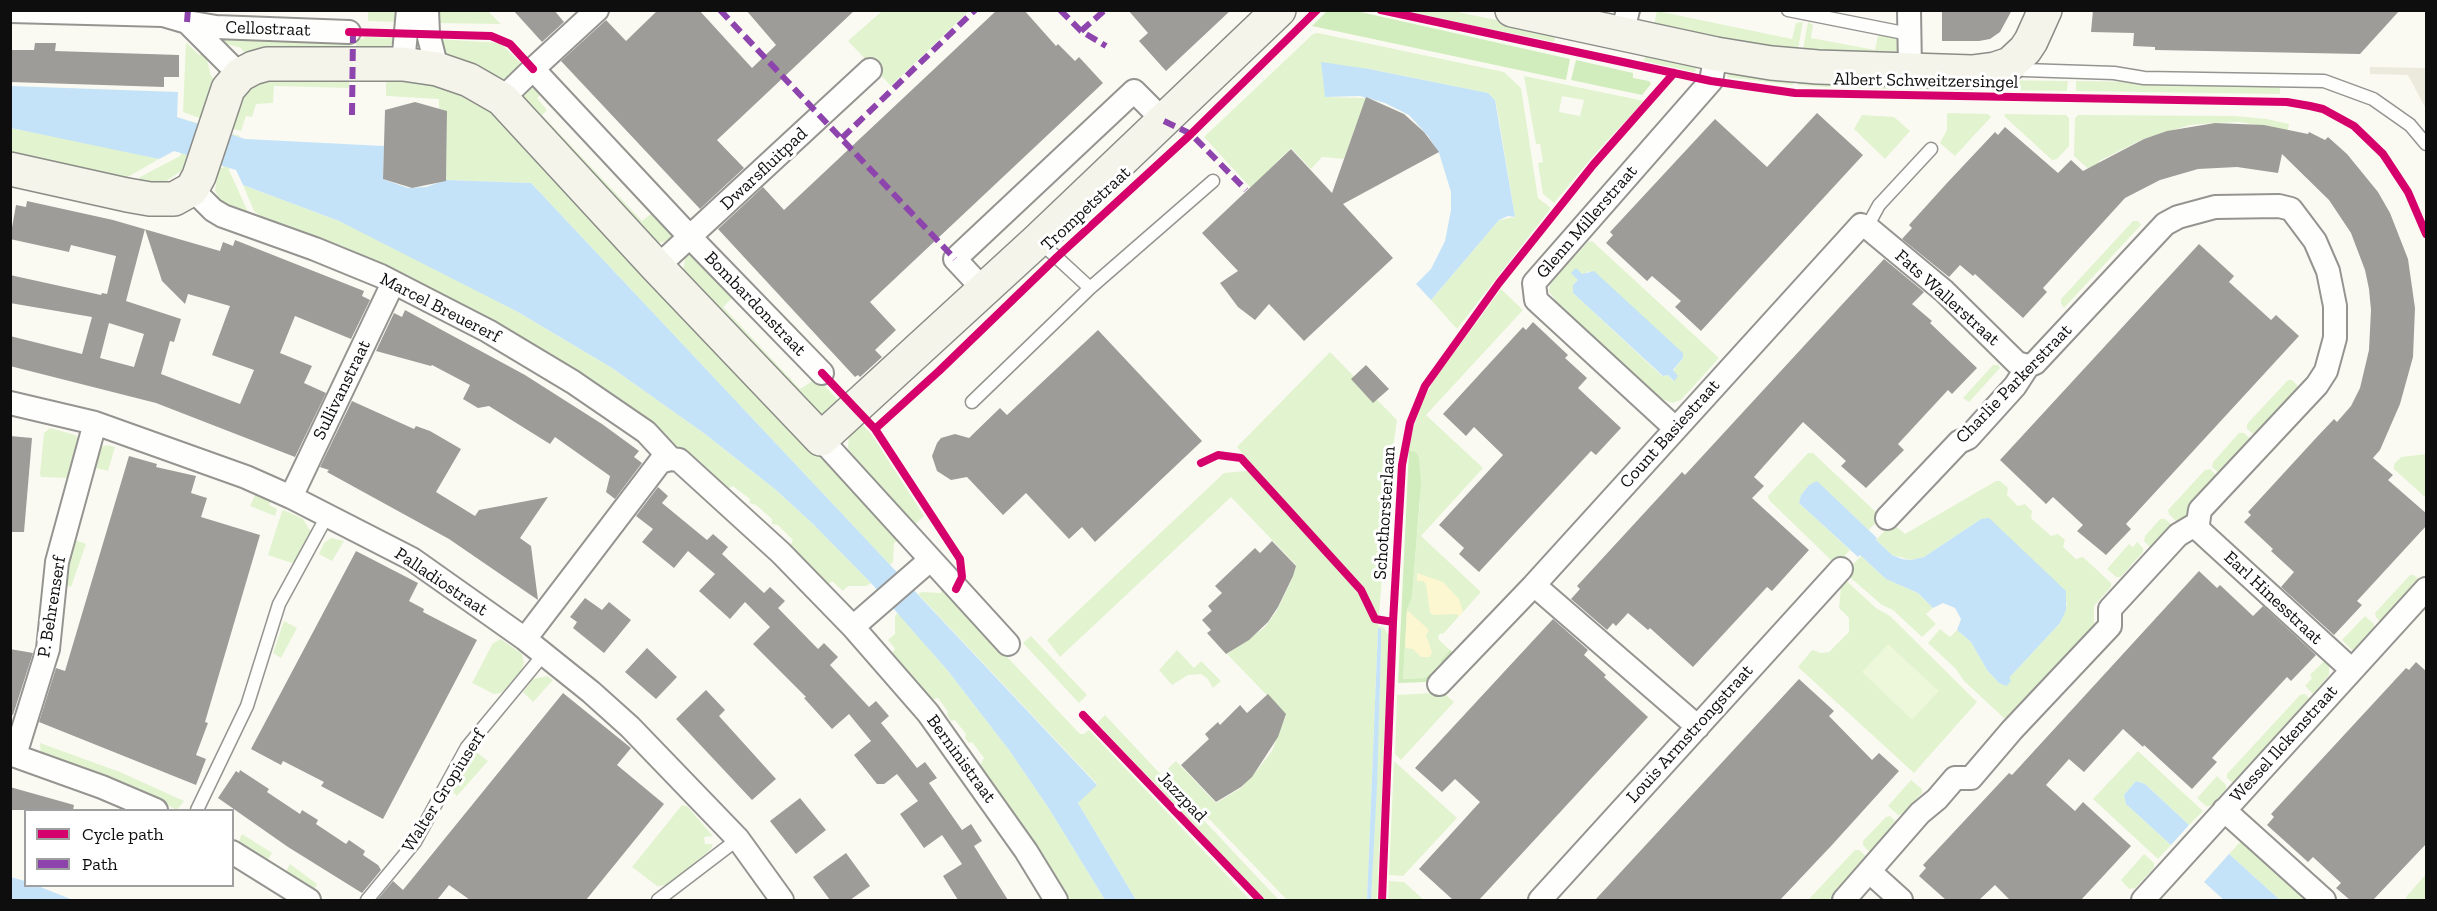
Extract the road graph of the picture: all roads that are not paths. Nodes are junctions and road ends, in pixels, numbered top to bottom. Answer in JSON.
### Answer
{"nodes":[{"id":1,"x":408,"y":10,"type":"edge"},
{"id":2,"x":427,"y":10,"type":"edge"},
{"id":3,"x":597,"y":10,"type":"edge"},
{"id":4,"x":1279,"y":10,"type":"edge"},
{"id":5,"x":1512,"y":10,"type":"edge"},
{"id":6,"x":1788,"y":10,"type":"edge"},
{"id":7,"x":1909,"y":10,"type":"edge"},
{"id":8,"x":2045,"y":10,"type":"edge"},
{"id":9,"x":10,"y":11,"type":"edge"},
{"id":10,"x":187,"y":22,"type":"junction"},
{"id":11,"x":1625,"y":22,"type":"edge"},
{"id":12,"x":349,"y":32,"type":"dead end"},
{"id":13,"x":1909,"y":34,"type":"junction"},
{"id":14,"x":1716,"y":54,"type":"junction"},
{"id":15,"x":403,"y":64,"type":"junction"},
{"id":16,"x":2010,"y":64,"type":"junction"},
{"id":17,"x":1910,"y":68,"type":"junction"},
{"id":18,"x":437,"y":69,"type":"junction"},
{"id":19,"x":532,"y":69,"type":"junction"},
{"id":20,"x":870,"y":70,"type":"dead end"},
{"id":21,"x":240,"y":75,"type":"junction"},
{"id":22,"x":502,"y":99,"type":"junction"},
{"id":23,"x":1164,"y":121,"type":"junction"},
{"id":24,"x":2427,"y":144,"type":"edge"},
{"id":25,"x":1931,"y":149,"type":"dead end"},
{"id":26,"x":11,"y":170,"type":"edge"},
{"id":27,"x":198,"y":176,"type":"junction"},
{"id":28,"x":1213,"y":181,"type":"dead end"},
{"id":29,"x":1867,"y":226,"type":"junction"},
{"id":30,"x":690,"y":237,"type":"junction"},
{"id":31,"x":1038,"y":240,"type":"junction"},
{"id":32,"x":657,"y":267,"type":"junction"},
{"id":33,"x":393,"y":283,"type":"junction"},
{"id":34,"x":1090,"y":288,"type":"junction"},
{"id":35,"x":982,"y":289,"type":"junction"},
{"id":36,"x":2028,"y":366,"type":"junction"},
{"id":37,"x":822,"y":373,"type":"dead end"},
{"id":38,"x":972,"y":402,"type":"dead end"},
{"id":39,"x":10,"y":404,"type":"edge"},
{"id":40,"x":96,"y":423,"type":"junction"},
{"id":41,"x":1675,"y":428,"type":"junction"},
{"id":42,"x":821,"y":439,"type":"junction"},
{"id":43,"x":671,"y":459,"type":"junction"},
{"id":44,"x":291,"y":497,"type":"junction"},
{"id":45,"x":327,"y":516,"type":"junction"},
{"id":46,"x":1887,"y":518,"type":"dead end"},
{"id":47,"x":2198,"y":523,"type":"junction"},
{"id":48,"x":930,"y":560,"type":"junction"},
{"id":49,"x":1840,"y":569,"type":"dead end"},
{"id":50,"x":1534,"y":585,"type":"junction"},
{"id":51,"x":2427,"y":589,"type":"edge"},
{"id":52,"x":853,"y":627,"type":"junction"},
{"id":53,"x":525,"y":639,"type":"junction"},
{"id":54,"x":1008,"y":644,"type":"dead end"},
{"id":55,"x":544,"y":654,"type":"junction"},
{"id":56,"x":2352,"y":670,"type":"junction"},
{"id":57,"x":1439,"y":684,"type":"dead end"},
{"id":58,"x":1698,"y":727,"type":"junction"},
{"id":59,"x":13,"y":754,"type":"edge"},
{"id":60,"x":154,"y":809,"type":"edge"},
{"id":61,"x":197,"y":809,"type":"edge"},
{"id":62,"x":2224,"y":810,"type":"junction"},
{"id":63,"x":738,"y":839,"type":"junction"},
{"id":64,"x":234,"y":853,"type":"edge"},
{"id":65,"x":1870,"y":872,"type":"junction"},
{"id":66,"x":1547,"y":898,"type":"edge"},
{"id":67,"x":309,"y":900,"type":"edge"},
{"id":68,"x":368,"y":900,"type":"edge"},
{"id":69,"x":658,"y":900,"type":"edge"},
{"id":70,"x":782,"y":900,"type":"edge"},
{"id":71,"x":1056,"y":900,"type":"edge"},
{"id":72,"x":1844,"y":900,"type":"edge"},
{"id":73,"x":1901,"y":900,"type":"edge"},
{"id":74,"x":2142,"y":900,"type":"edge"},
{"id":75,"x":2324,"y":900,"type":"edge"}],
"edges":[{"from":1,"to":15,"type":"street"},
{"from":2,"to":18,"type":"street"},
{"from":3,"to":19,"type":"street"},
{"from":4,"to":23,"type":"street","name":"Trompetstraat"},
{"from":5,"to":11,"type":"street","name":"Albert Schweitzersingel"},
{"from":6,"to":13,"type":"lane"},
{"from":7,"to":13,"type":"street"},
{"from":8,"to":16,"type":"street"},
{"from":9,"to":10,"type":"street","name":"Cellostraat"},
{"from":10,"to":12,"type":"street","name":"Cellostraat"},
{"from":10,"to":21,"type":"street","name":"Cellostraat"},
{"from":11,"to":14,"type":"street","name":"Albert Schweitzersingel"},
{"from":13,"to":17,"type":"street"},
{"from":14,"to":17,"type":"street","name":"Albert Schweitzersingel"},
{"from":14,"to":41,"type":"street","name":"Glenn Millerstraat"},
{"from":15,"to":18,"type":"street"},
{"from":15,"to":21,"type":"street"},
{"from":16,"to":17,"type":"street","name":"Albert Schweitzersingel"},
{"from":16,"to":24,"type":"lane","name":"Albert Schweitzersingel"},
{"from":18,"to":22,"type":"street"},
{"from":19,"to":22,"type":"street"},
{"from":19,"to":30,"type":"street","name":"Bombardonstraat"},
{"from":20,"to":30,"type":"street","name":"Dwarsfluitpad"},
{"from":21,"to":27,"type":"street"},
{"from":22,"to":32,"type":"street"},
{"from":23,"to":31,"type":"street","name":"Trompetstraat"},
{"from":23,"to":35,"type":"street"},
{"from":25,"to":29,"type":"lane","name":"Count Basiestraat"},
{"from":26,"to":27,"type":"street"},
{"from":27,"to":33,"type":"street","name":"Marcel Breuererf"},
{"from":28,"to":34,"type":"lane"},
{"from":29,"to":36,"type":"street","name":"Fats Wallerstraat"},
{"from":29,"to":41,"type":"street","name":"Count Basiestraat"},
{"from":30,"to":32,"type":"street","name":"Dwarsfluitpad"},
{"from":30,"to":37,"type":"street","name":"Bombardonstraat"},
{"from":31,"to":34,"type":"lane"},
{"from":31,"to":35,"type":"street","name":"Trompetstraat"},
{"from":32,"to":42,"type":"street"},
{"from":33,"to":43,"type":"street","name":"Marcel Breuererf"},
{"from":33,"to":44,"type":"street","name":"Sullivanstraat"},
{"from":34,"to":38,"type":"lane"},
{"from":35,"to":42,"type":"street","name":"Trompetstraat"},
{"from":36,"to":46,"type":"street","name":"Charlie Parkerstraat"},
{"from":36,"to":47,"type":"street","name":"Charlie Parkerstraat"},
{"from":39,"to":40,"type":"street","name":"Palladiostraat"},
{"from":40,"to":44,"type":"street","name":"Palladiostraat"},
{"from":40,"to":59,"type":"street","name":"P. Behrenserf"},
{"from":41,"to":50,"type":"street","name":"Count Basiestraat"},
{"from":42,"to":48,"type":"street"},
{"from":43,"to":52,"type":"street","name":"Berninistraat"},
{"from":43,"to":53,"type":"street"},
{"from":44,"to":45,"type":"street","name":"Palladiostraat"},
{"from":45,"to":53,"type":"street","name":"Palladiostraat"},
{"from":45,"to":61,"type":"lane"},
{"from":47,"to":56,"type":"street","name":"Earl Hinesstraat"},
{"from":47,"to":65,"type":"street"},
{"from":48,"to":52,"type":"street"},
{"from":48,"to":54,"type":"street"},
{"from":49,"to":58,"type":"street","name":"Louis Armstrongstraat"},
{"from":50,"to":57,"type":"street","name":"Count Basiestraat"},
{"from":50,"to":58,"type":"street"},
{"from":51,"to":56,"type":"street","name":"Wessel Ilckenstraat"},
{"from":52,"to":71,"type":"street","name":"Berninistraat"},
{"from":53,"to":55,"type":"street","name":"Palladiostraat"},
{"from":55,"to":63,"type":"street","name":"Palladiostraat"},
{"from":55,"to":68,"type":"lane","name":"Walter Gropiuserf"},
{"from":56,"to":62,"type":"street","name":"Wessel Ilckenstraat"},
{"from":58,"to":66,"type":"street","name":"Louis Armstrongstraat"},
{"from":59,"to":60,"type":"street"},
{"from":62,"to":74,"type":"street","name":"Wessel Ilckenstraat"},
{"from":62,"to":75,"type":"street"},
{"from":63,"to":69,"type":"lane"},
{"from":63,"to":70,"type":"street","name":"Palladiostraat"},
{"from":64,"to":67,"type":"street"},
{"from":65,"to":72,"type":"street"},
{"from":65,"to":73,"type":"street"}]}
